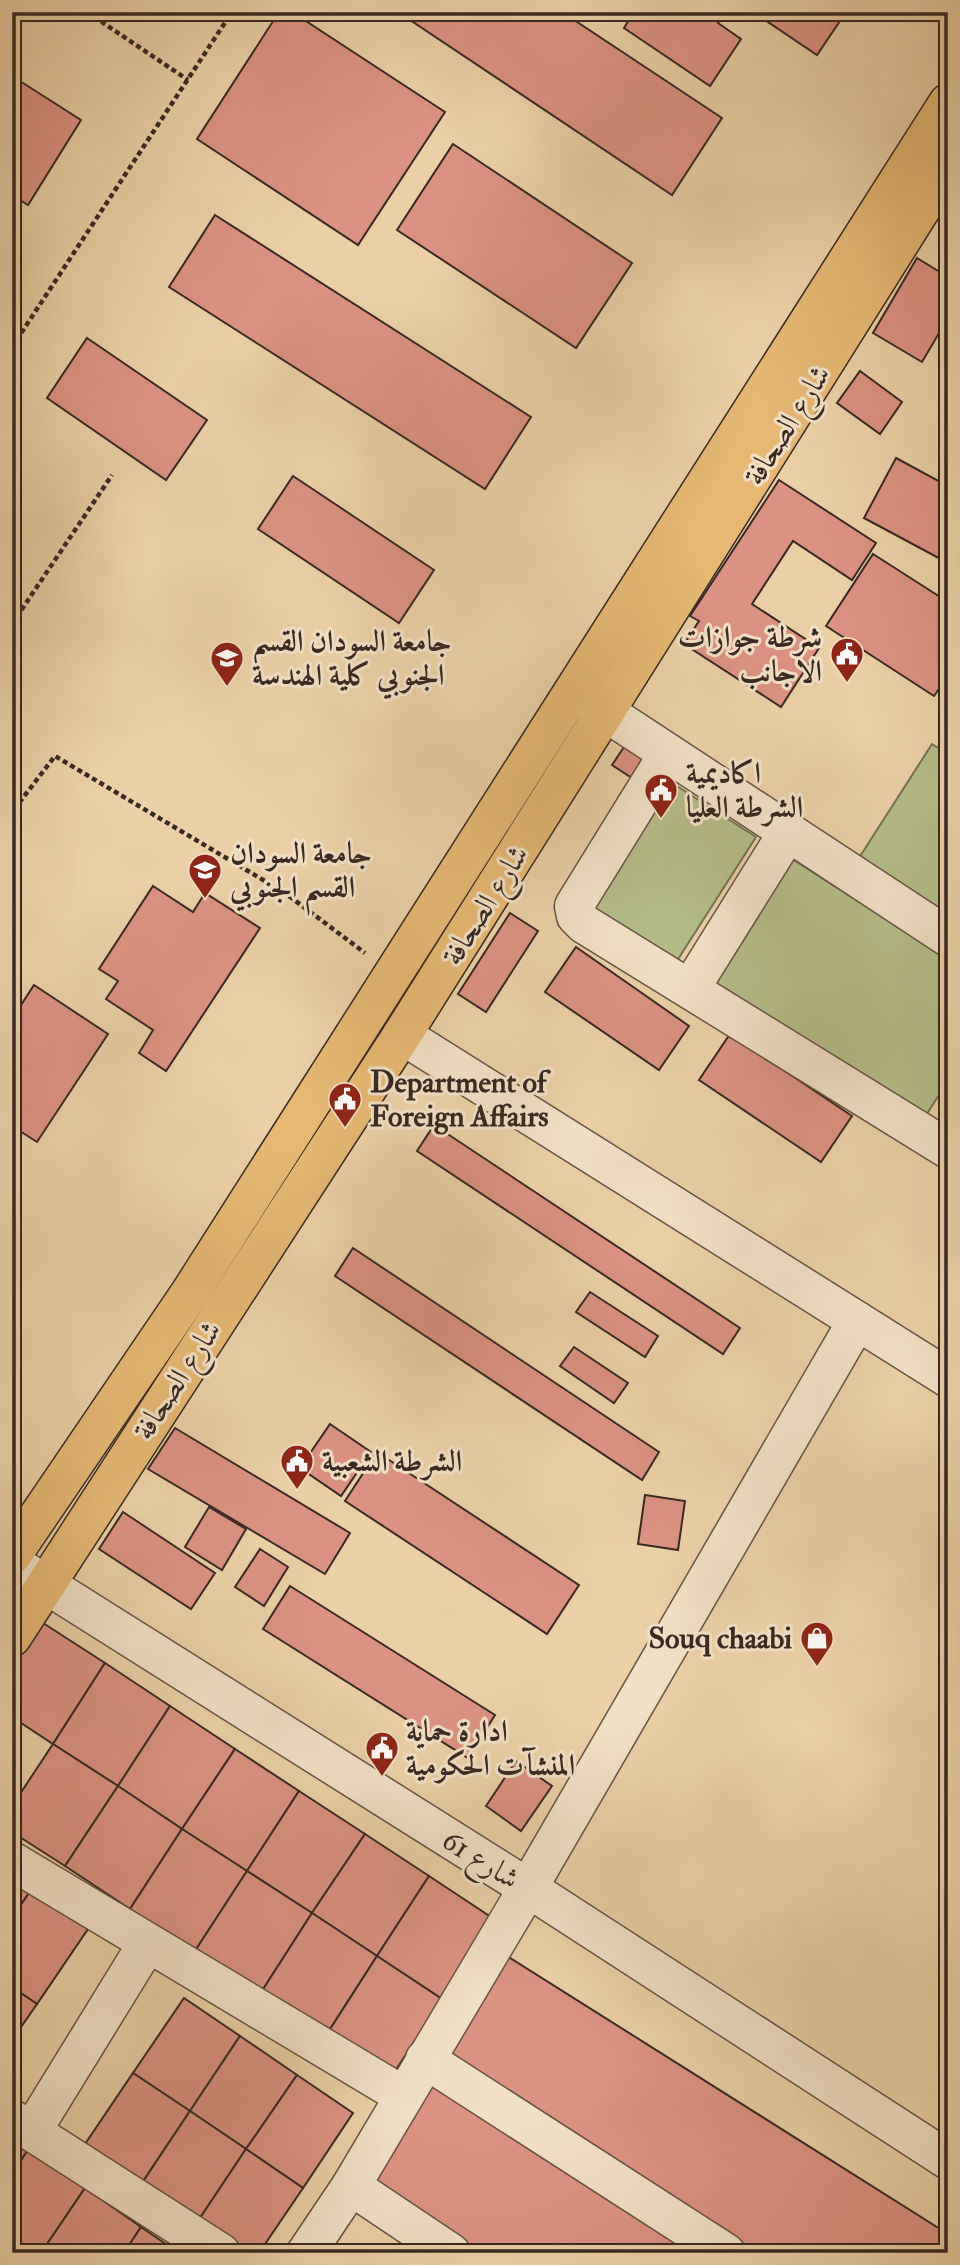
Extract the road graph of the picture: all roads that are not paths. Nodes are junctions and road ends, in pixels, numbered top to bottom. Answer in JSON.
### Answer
{"nodes":[{"id":1,"x":948,"y":103,"type":"edge"},
{"id":2,"x":948,"y":166,"type":"edge"},
{"id":3,"x":573,"y":690,"type":"junction"},
{"id":4,"x":606,"y":713,"type":"junction"},
{"id":5,"x":668,"y":754,"type":"junction"},
{"id":6,"x":788,"y":832,"type":"junction"},
{"id":7,"x":948,"y":937,"type":"edge"},
{"id":8,"x":690,"y":989,"type":"junction"},
{"id":9,"x":402,"y":1035,"type":"junction"},
{"id":10,"x":948,"y":1149,"type":"edge"},
{"id":11,"x":857,"y":1321,"type":"junction"},
{"id":12,"x":948,"y":1378,"type":"edge"},
{"id":13,"x":12,"y":1555,"type":"edge"},
{"id":14,"x":12,"y":1563,"type":"edge"},
{"id":15,"x":45,"y":1583,"type":"junction"},
{"id":16,"x":12,"y":1637,"type":"edge"},
{"id":17,"x":12,"y":1861,"type":"edge"},
{"id":18,"x":528,"y":1888,"type":"junction"},
{"id":19,"x":147,"y":1944,"type":"junction"},
{"id":20,"x":425,"y":2059,"type":"junction"},
{"id":21,"x":404,"y":2096,"type":"junction"},
{"id":22,"x":22,"y":2125,"type":"edge"},
{"id":23,"x":948,"y":2160,"type":"edge"},
{"id":24,"x":351,"y":2186,"type":"junction"},
{"id":25,"x":221,"y":2253,"type":"edge"},
{"id":26,"x":306,"y":2253,"type":"edge"},
{"id":27,"x":451,"y":2253,"type":"edge"},
{"id":28,"x":726,"y":2253,"type":"edge"}],
"edges":[{"from":1,"to":3,"type":"main road","name":"شارع الصحافة"},
{"from":2,"to":4,"type":"main road","name":"شارع الصحافة"},
{"from":3,"to":4,"type":"street"},
{"from":3,"to":13,"type":"main road","name":"شارع الصحافة"},
{"from":4,"to":5,"type":"street"},
{"from":4,"to":9,"type":"main road","name":"شارع الصحافة"},
{"from":5,"to":6,"type":"street"},
{"from":5,"to":8,"type":"street"},
{"from":6,"to":7,"type":"street"},
{"from":6,"to":8,"type":"street"},
{"from":8,"to":10,"type":"street"},
{"from":9,"to":11,"type":"street"},
{"from":9,"to":15,"type":"main road","name":"شارع الصحافة"},
{"from":11,"to":12,"type":"street"},
{"from":11,"to":18,"type":"street"},
{"from":14,"to":15,"type":"street","name":"شارع 61"},
{"from":15,"to":16,"type":"main road","name":"شارع الصحافة"},
{"from":15,"to":18,"type":"street","name":"شارع 61"},
{"from":17,"to":19,"type":"street"},
{"from":18,"to":20,"type":"street"},
{"from":18,"to":23,"type":"street","name":"شارع 61"},
{"from":19,"to":21,"type":"street"},
{"from":19,"to":22,"type":"street"},
{"from":20,"to":21,"type":"street"},
{"from":20,"to":28,"type":"street"},
{"from":21,"to":24,"type":"street"},
{"from":22,"to":25,"type":"street"},
{"from":24,"to":26,"type":"street"},
{"from":24,"to":27,"type":"street"}]}
